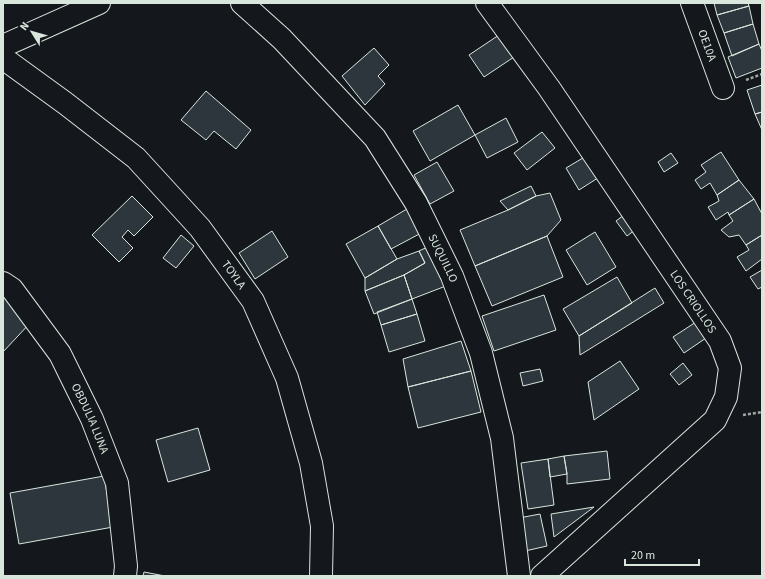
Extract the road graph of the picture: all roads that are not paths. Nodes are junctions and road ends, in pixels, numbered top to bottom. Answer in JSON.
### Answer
{"nodes":[{"id":1,"x":99,"y":3,"type":"edge"},
{"id":2,"x":242,"y":3,"type":"edge"},
{"id":3,"x":487,"y":3,"type":"edge"},
{"id":4,"x":692,"y":3,"type":"edge"},
{"id":5,"x":3,"y":46,"type":"edge"},
{"id":6,"x":3,"y":58,"type":"edge"},
{"id":7,"x":723,"y":88,"type":"dead end"},
{"id":8,"x":3,"y":283,"type":"edge"},
{"id":9,"x":125,"y":576,"type":"edge"},
{"id":10,"x":321,"y":576,"type":"edge"},
{"id":11,"x":519,"y":576,"type":"edge"},
{"id":12,"x":542,"y":576,"type":"edge"}],
"edges":[{"from":1,"to":5,"type":"street"},
{"from":2,"to":11,"type":"street","name":"SUQUILLO"},
{"from":3,"to":12,"type":"street","name":"LOS CRIOLLOS"},
{"from":4,"to":7,"type":"street","name":"OE10A"},
{"from":6,"to":10,"type":"street","name":"TOYLA"},
{"from":8,"to":9,"type":"street","name":"OBDULIA LUNA"}]}
